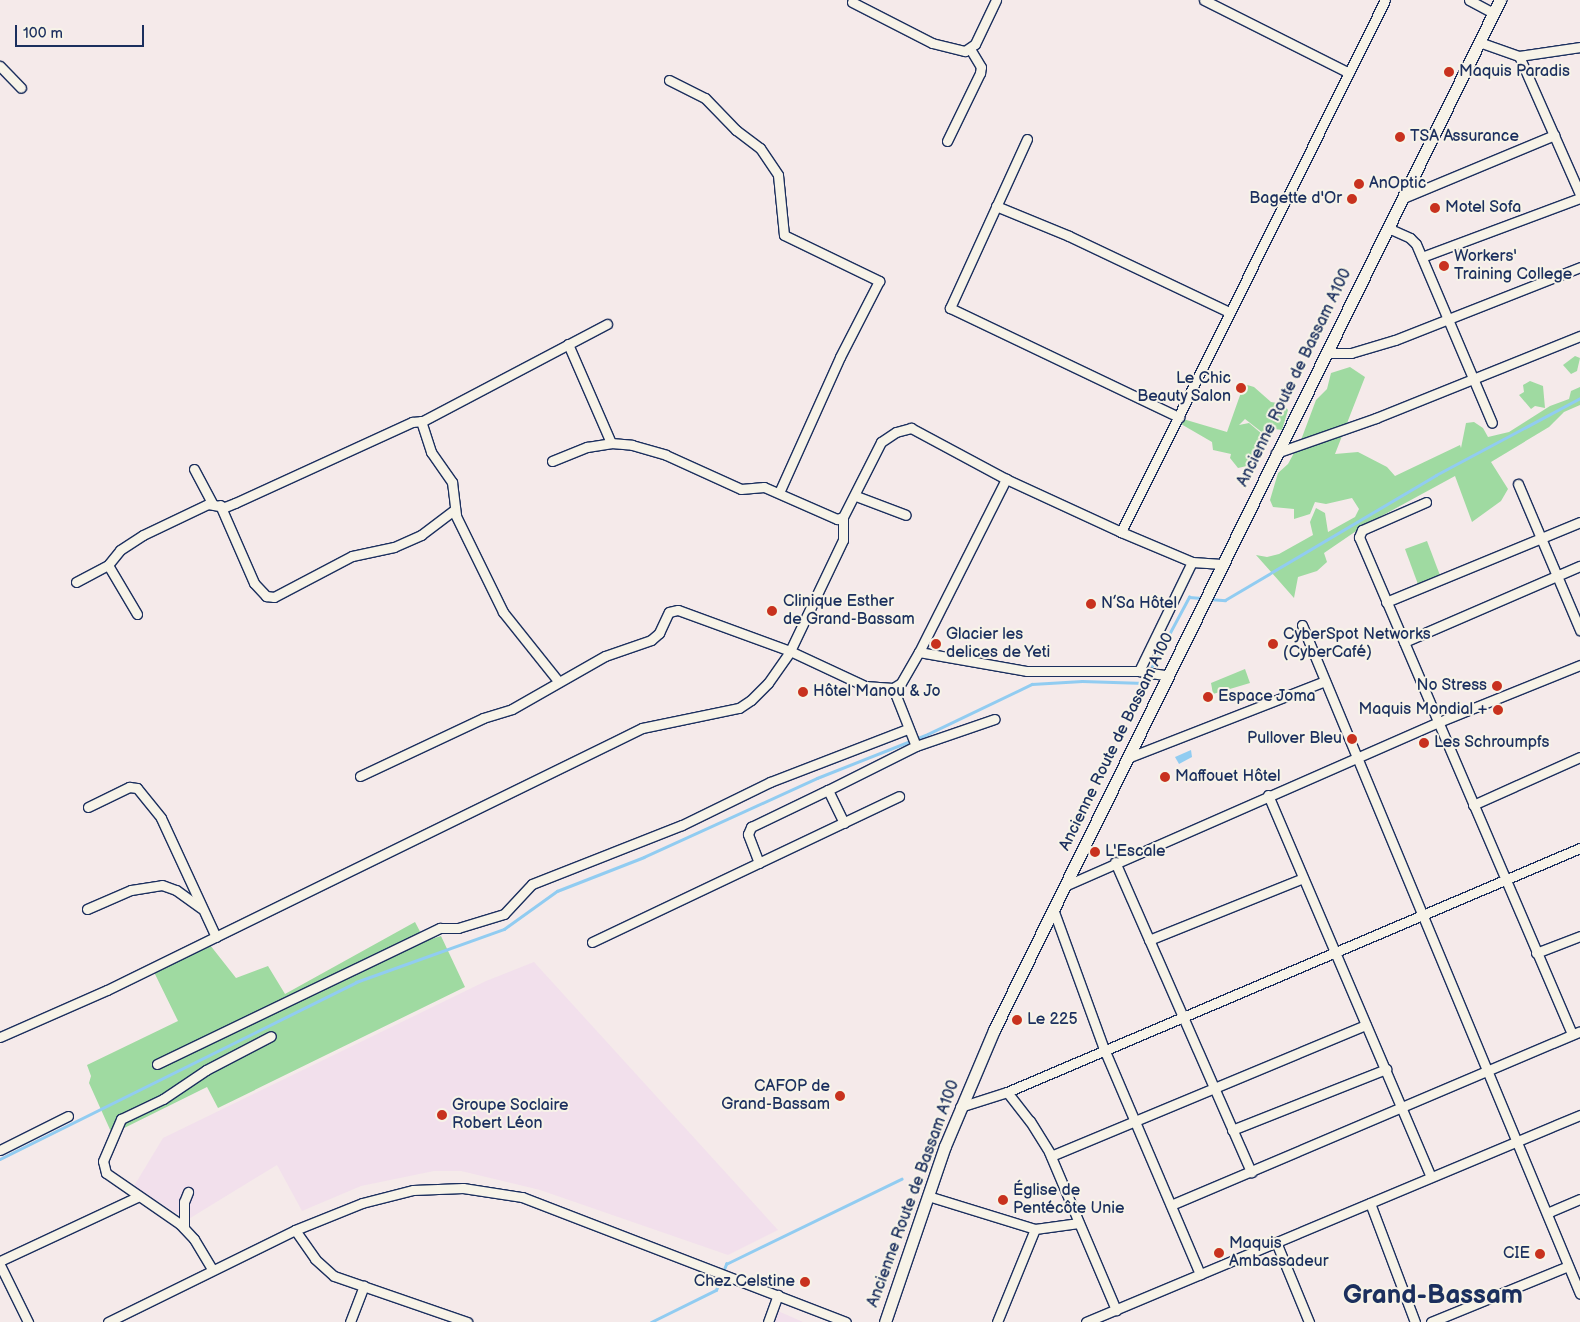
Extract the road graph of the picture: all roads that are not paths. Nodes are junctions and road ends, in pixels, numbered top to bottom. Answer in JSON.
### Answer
{"nodes":[{"id":1,"x":996,"y":0,"type":"edge"},
{"id":2,"x":1204,"y":0,"type":"edge"},
{"id":3,"x":1385,"y":0,"type":"edge"},
{"id":4,"x":1469,"y":0,"type":"edge"},
{"id":5,"x":1500,"y":0,"type":"edge"},
{"id":6,"x":852,"y":2,"type":"dead end"},
{"id":7,"x":1493,"y":13,"type":"junction"},
{"id":8,"x":1479,"y":42,"type":"junction"},
{"id":9,"x":1580,"y":47,"type":"edge"},
{"id":10,"x":970,"y":49,"type":"junction"},
{"id":11,"x":1519,"y":56,"type":"junction"},
{"id":12,"x":0,"y":66,"type":"edge"},
{"id":13,"x":1349,"y":73,"type":"junction"},
{"id":14,"x":668,"y":80,"type":"dead end"},
{"id":15,"x":22,"y":88,"type":"dead end"},
{"id":16,"x":1554,"y":135,"type":"junction"},
{"id":17,"x":1027,"y":139,"type":"dead end"},
{"id":18,"x":947,"y":141,"type":"dead end"},
{"id":19,"x":1580,"y":194,"type":"edge"},
{"id":20,"x":1402,"y":198,"type":"junction"},
{"id":21,"x":1580,"y":198,"type":"edge"},
{"id":22,"x":996,"y":206,"type":"junction"},
{"id":23,"x":1388,"y":228,"type":"junction"},
{"id":24,"x":1422,"y":257,"type":"junction"},
{"id":25,"x":1580,"y":267,"type":"edge"},
{"id":26,"x":1229,"y":312,"type":"junction"},
{"id":27,"x":1448,"y":319,"type":"junction"},
{"id":28,"x":607,"y":324,"type":"dead end"},
{"id":29,"x":1580,"y":336,"type":"edge"},
{"id":30,"x":568,"y":344,"type":"junction"},
{"id":31,"x":1326,"y":353,"type":"junction"},
{"id":32,"x":1473,"y":380,"type":"junction"},
{"id":33,"x":1179,"y":416,"type":"junction"},
{"id":34,"x":421,"y":421,"type":"junction"},
{"id":35,"x":1492,"y":423,"type":"dead end"},
{"id":36,"x":611,"y":443,"type":"junction"},
{"id":37,"x":1276,"y":453,"type":"junction"},
{"id":38,"x":552,"y":461,"type":"dead end"},
{"id":39,"x":194,"y":469,"type":"dead end"},
{"id":40,"x":1006,"y":479,"type":"junction"},
{"id":41,"x":1518,"y":484,"type":"dead end"},
{"id":42,"x":779,"y":493,"type":"junction"},
{"id":43,"x":856,"y":496,"type":"junction"},
{"id":44,"x":1426,"y":502,"type":"dead end"},
{"id":45,"x":217,"y":504,"type":"junction"},
{"id":46,"x":454,"y":510,"type":"junction"},
{"id":47,"x":906,"y":515,"type":"dead end"},
{"id":48,"x":844,"y":518,"type":"junction"},
{"id":49,"x":1580,"y":522,"type":"edge"},
{"id":50,"x":1120,"y":532,"type":"junction"},
{"id":51,"x":1540,"y":539,"type":"junction"},
{"id":52,"x":1192,"y":562,"type":"junction"},
{"id":53,"x":1222,"y":564,"type":"junction"},
{"id":54,"x":108,"y":565,"type":"junction"},
{"id":55,"x":1580,"y":566,"type":"edge"},
{"id":56,"x":1557,"y":575,"type":"junction"},
{"id":57,"x":76,"y":582,"type":"dead end"},
{"id":58,"x":1386,"y":602,"type":"junction"},
{"id":59,"x":138,"y":614,"type":"dead end"},
{"id":60,"x":1302,"y":625,"type":"dead end"},
{"id":61,"x":1580,"y":630,"type":"edge"},
{"id":62,"x":1404,"y":642,"type":"junction"},
{"id":63,"x":790,"y":651,"type":"junction"},
{"id":64,"x":919,"y":652,"type":"junction"},
{"id":65,"x":1580,"y":665,"type":"edge"},
{"id":66,"x":1139,"y":671,"type":"junction"},
{"id":67,"x":1169,"y":676,"type":"junction"},
{"id":68,"x":558,"y":681,"type":"junction"},
{"id":69,"x":1325,"y":681,"type":"junction"},
{"id":70,"x":893,"y":688,"type":"junction"},
{"id":71,"x":994,"y":719,"type":"dead end"},
{"id":72,"x":1439,"y":722,"type":"junction"},
{"id":73,"x":908,"y":729,"type":"junction"},
{"id":74,"x":916,"y":746,"type":"junction"},
{"id":75,"x":1130,"y":757,"type":"junction"},
{"id":76,"x":1580,"y":757,"type":"edge"},
{"id":77,"x":1356,"y":759,"type":"junction"},
{"id":78,"x":360,"y":776,"type":"dead end"},
{"id":79,"x":828,"y":790,"type":"junction"},
{"id":80,"x":1268,"y":795,"type":"junction"},
{"id":81,"x":899,"y":796,"type":"dead end"},
{"id":82,"x":1473,"y":805,"type":"junction"},
{"id":83,"x":88,"y":808,"type":"dead end"},
{"id":84,"x":844,"y":823,"type":"junction"},
{"id":85,"x":1580,"y":848,"type":"edge"},
{"id":86,"x":1115,"y":862,"type":"junction"},
{"id":87,"x":759,"y":863,"type":"junction"},
{"id":88,"x":1303,"y":878,"type":"junction"},
{"id":89,"x":1504,"y":880,"type":"junction"},
{"id":90,"x":1067,"y":884,"type":"junction"},
{"id":91,"x":201,"y":908,"type":"junction"},
{"id":92,"x":87,"y":909,"type":"dead end"},
{"id":93,"x":1053,"y":909,"type":"junction"},
{"id":94,"x":1421,"y":917,"type":"junction"},
{"id":95,"x":1580,"y":936,"type":"edge"},
{"id":96,"x":216,"y":937,"type":"junction"},
{"id":97,"x":1149,"y":940,"type":"junction"},
{"id":98,"x":592,"y":942,"type":"dead end"},
{"id":99,"x":1334,"y":952,"type":"junction"},
{"id":100,"x":1536,"y":953,"type":"junction"},
{"id":101,"x":1182,"y":1017,"type":"junction"},
{"id":102,"x":1366,"y":1025,"type":"junction"},
{"id":103,"x":1576,"y":1032,"type":"edge"},
{"id":104,"x":0,"y":1036,"type":"edge"},
{"id":105,"x":271,"y":1036,"type":"dead end"},
{"id":106,"x":1104,"y":1049,"type":"junction"},
{"id":107,"x":157,"y":1064,"type":"dead end"},
{"id":108,"x":1386,"y":1069,"type":"junction"},
{"id":109,"x":1488,"y":1069,"type":"junction"},
{"id":110,"x":1214,"y":1088,"type":"junction"},
{"id":111,"x":1007,"y":1092,"type":"junction"},
{"id":112,"x":960,"y":1107,"type":"junction"},
{"id":113,"x":1402,"y":1107,"type":"junction"},
{"id":114,"x":1580,"y":1115,"type":"edge"},
{"id":115,"x":68,"y":1116,"type":"dead end"},
{"id":116,"x":1134,"y":1119,"type":"junction"},
{"id":117,"x":1232,"y":1130,"type":"junction"},
{"id":118,"x":1516,"y":1142,"type":"junction"},
{"id":119,"x":0,"y":1150,"type":"edge"},
{"id":120,"x":1051,"y":1156,"type":"junction"},
{"id":121,"x":1251,"y":1172,"type":"junction"},
{"id":122,"x":1431,"y":1177,"type":"junction"},
{"id":123,"x":188,"y":1192,"type":"dead end"},
{"id":124,"x":137,"y":1196,"type":"junction"},
{"id":125,"x":928,"y":1196,"type":"junction"},
{"id":126,"x":1580,"y":1200,"type":"edge"},
{"id":127,"x":1370,"y":1203,"type":"junction"},
{"id":128,"x":1171,"y":1205,"type":"junction"},
{"id":129,"x":1547,"y":1213,"type":"junction"},
{"id":130,"x":1079,"y":1223,"type":"junction"},
{"id":131,"x":184,"y":1228,"type":"junction"},
{"id":132,"x":1035,"y":1229,"type":"junction"},
{"id":133,"x":295,"y":1230,"type":"junction"},
{"id":134,"x":1276,"y":1242,"type":"junction"},
{"id":135,"x":0,"y":1261,"type":"edge"},
{"id":136,"x":0,"y":1265,"type":"edge"},
{"id":137,"x":1568,"y":1266,"type":"junction"},
{"id":138,"x":212,"y":1269,"type":"junction"},
{"id":139,"x":1200,"y":1274,"type":"junction"},
{"id":140,"x":364,"y":1286,"type":"junction"},
{"id":141,"x":1580,"y":1294,"type":"edge"},
{"id":142,"x":778,"y":1295,"type":"junction"},
{"id":143,"x":1116,"y":1310,"type":"junction"},
{"id":144,"x":28,"y":1322,"type":"edge"},
{"id":145,"x":108,"y":1322,"type":"edge"},
{"id":146,"x":350,"y":1322,"type":"edge"},
{"id":147,"x":467,"y":1322,"type":"edge"},
{"id":148,"x":768,"y":1322,"type":"edge"},
{"id":149,"x":846,"y":1322,"type":"edge"},
{"id":150,"x":885,"y":1322,"type":"edge"},
{"id":151,"x":997,"y":1322,"type":"edge"},
{"id":152,"x":1086,"y":1322,"type":"edge"},
{"id":153,"x":1309,"y":1322,"type":"edge"},
{"id":154,"x":1415,"y":1322,"type":"edge"},
{"id":155,"x":1431,"y":1322,"type":"edge"}],
"edges":[{"from":1,"to":10,"type":"street"},
{"from":2,"to":13,"type":"street"},
{"from":3,"to":13,"type":"street"},
{"from":4,"to":7,"type":"street"},
{"from":5,"to":7,"type":"main road","name":"Ancienne Route de Bassam A100"},
{"from":6,"to":10,"type":"street"},
{"from":7,"to":8,"type":"main road","name":"Ancienne Route de Bassam A100"},
{"from":8,"to":11,"type":"street"},
{"from":8,"to":20,"type":"main road","name":"Ancienne Route de Bassam A100"},
{"from":9,"to":11,"type":"street"},
{"from":10,"to":18,"type":"street"},
{"from":11,"to":16,"type":"street"},
{"from":12,"to":15,"type":"street"},
{"from":13,"to":26,"type":"street"},
{"from":14,"to":42,"type":"street"},
{"from":16,"to":19,"type":"street"},
{"from":16,"to":20,"type":"street"},
{"from":17,"to":22,"type":"street"},
{"from":20,"to":23,"type":"main road","name":"Ancienne Route de Bassam A100"},
{"from":21,"to":24,"type":"street"},
{"from":22,"to":26,"type":"street"},
{"from":22,"to":33,"type":"street"},
{"from":23,"to":24,"type":"street"},
{"from":23,"to":31,"type":"main road","name":"Ancienne Route de Bassam A100"},
{"from":24,"to":27,"type":"street"},
{"from":25,"to":27,"type":"street"},
{"from":26,"to":33,"type":"street"},
{"from":27,"to":31,"type":"street"},
{"from":27,"to":32,"type":"street"},
{"from":28,"to":30,"type":"street"},
{"from":29,"to":32,"type":"street"},
{"from":30,"to":34,"type":"street"},
{"from":30,"to":36,"type":"street"},
{"from":31,"to":37,"type":"main road","name":"Ancienne Route de Bassam A100"},
{"from":32,"to":35,"type":"street"},
{"from":32,"to":37,"type":"street"},
{"from":33,"to":50,"type":"street"},
{"from":34,"to":45,"type":"street"},
{"from":34,"to":46,"type":"street"},
{"from":36,"to":38,"type":"street"},
{"from":36,"to":42,"type":"street"},
{"from":37,"to":53,"type":"main road","name":"Ancienne Route de Bassam A100"},
{"from":39,"to":45,"type":"street"},
{"from":40,"to":43,"type":"street"},
{"from":40,"to":50,"type":"street"},
{"from":40,"to":64,"type":"street"},
{"from":41,"to":51,"type":"street"},
{"from":42,"to":48,"type":"street"},
{"from":43,"to":47,"type":"street"},
{"from":43,"to":48,"type":"street"},
{"from":44,"to":58,"type":"street"},
{"from":45,"to":46,"type":"street"},
{"from":45,"to":54,"type":"street"},
{"from":46,"to":68,"type":"street"},
{"from":48,"to":63,"type":"street"},
{"from":49,"to":51,"type":"street"},
{"from":50,"to":52,"type":"street"},
{"from":51,"to":56,"type":"street"},
{"from":51,"to":58,"type":"street"},
{"from":52,"to":53,"type":"street"},
{"from":52,"to":66,"type":"street"},
{"from":53,"to":67,"type":"main road","name":"Ancienne Route de Bassam A100"},
{"from":54,"to":57,"type":"street"},
{"from":54,"to":59,"type":"street"},
{"from":55,"to":56,"type":"street"},
{"from":56,"to":61,"type":"street"},
{"from":56,"to":62,"type":"street"},
{"from":58,"to":62,"type":"street"},
{"from":60,"to":69,"type":"street"},
{"from":62,"to":72,"type":"street"},
{"from":63,"to":68,"type":"street"},
{"from":63,"to":70,"type":"street"},
{"from":63,"to":96,"type":"street"},
{"from":64,"to":66,"type":"street"},
{"from":64,"to":70,"type":"street"},
{"from":65,"to":72,"type":"street"},
{"from":66,"to":67,"type":"street"},
{"from":67,"to":75,"type":"main road","name":"Ancienne Route de Bassam A100"},
{"from":68,"to":78,"type":"street"},
{"from":69,"to":75,"type":"street"},
{"from":69,"to":77,"type":"street"},
{"from":70,"to":73,"type":"street"},
{"from":71,"to":74,"type":"street"},
{"from":72,"to":77,"type":"street"},
{"from":72,"to":82,"type":"street"},
{"from":73,"to":74,"type":"street"},
{"from":73,"to":107,"type":"street"},
{"from":74,"to":79,"type":"street"},
{"from":75,"to":90,"type":"main road","name":"Ancienne Route de Bassam A100"},
{"from":76,"to":82,"type":"street"},
{"from":77,"to":80,"type":"street"},
{"from":77,"to":94,"type":"street"},
{"from":79,"to":84,"type":"street"},
{"from":79,"to":87,"type":"street"},
{"from":80,"to":86,"type":"street"},
{"from":80,"to":88,"type":"street"},
{"from":81,"to":84,"type":"street"},
{"from":82,"to":89,"type":"street"},
{"from":83,"to":91,"type":"street"},
{"from":84,"to":87,"type":"street"},
{"from":85,"to":89,"type":"street"},
{"from":86,"to":90,"type":"street"},
{"from":86,"to":97,"type":"street"},
{"from":87,"to":98,"type":"street"},
{"from":88,"to":97,"type":"street"},
{"from":88,"to":99,"type":"street"},
{"from":89,"to":94,"type":"street"},
{"from":89,"to":100,"type":"street"},
{"from":90,"to":93,"type":"main road","name":"Ancienne Route de Bassam A100"},
{"from":91,"to":92,"type":"street"},
{"from":91,"to":96,"type":"street"},
{"from":93,"to":106,"type":"street"},
{"from":93,"to":112,"type":"main road","name":"Ancienne Route de Bassam A100"},
{"from":94,"to":99,"type":"street"},
{"from":94,"to":109,"type":"street"},
{"from":95,"to":100,"type":"street"},
{"from":96,"to":104,"type":"street"},
{"from":97,"to":101,"type":"street"},
{"from":99,"to":101,"type":"street"},
{"from":99,"to":102,"type":"street"},
{"from":100,"to":103,"type":"street"},
{"from":101,"to":106,"type":"street"},
{"from":101,"to":110,"type":"street"},
{"from":102,"to":108,"type":"street"},
{"from":102,"to":110,"type":"street"},
{"from":103,"to":109,"type":"street"},
{"from":105,"to":124,"type":"street"},
{"from":106,"to":111,"type":"street"},
{"from":106,"to":116,"type":"street"},
{"from":108,"to":113,"type":"street"},
{"from":108,"to":117,"type":"street"},
{"from":109,"to":113,"type":"street"},
{"from":109,"to":118,"type":"street"},
{"from":110,"to":116,"type":"street"},
{"from":110,"to":117,"type":"street"},
{"from":111,"to":112,"type":"street"},
{"from":111,"to":120,"type":"street"},
{"from":112,"to":125,"type":"main road","name":"Ancienne Route de Bassam A100"},
{"from":113,"to":121,"type":"street"},
{"from":113,"to":122,"type":"street"},
{"from":114,"to":118,"type":"street"},
{"from":115,"to":119,"type":"street"},
{"from":116,"to":120,"type":"street"},
{"from":116,"to":128,"type":"street"},
{"from":117,"to":121,"type":"street"},
{"from":118,"to":122,"type":"street"},
{"from":118,"to":129,"type":"street"},
{"from":120,"to":130,"type":"street"},
{"from":121,"to":128,"type":"street"},
{"from":122,"to":127,"type":"street"},
{"from":123,"to":131,"type":"street"},
{"from":124,"to":131,"type":"street"},
{"from":124,"to":135,"type":"street"},
{"from":125,"to":132,"type":"street"},
{"from":125,"to":150,"type":"main road","name":"Ancienne Route de Bassam A100"},
{"from":126,"to":129,"type":"street"},
{"from":127,"to":134,"type":"street"},
{"from":127,"to":154,"type":"street"},
{"from":128,"to":139,"type":"street"},
{"from":129,"to":137,"type":"street"},
{"from":130,"to":132,"type":"street"},
{"from":130,"to":143,"type":"street"},
{"from":131,"to":138,"type":"street"},
{"from":132,"to":151,"type":"street"},
{"from":133,"to":138,"type":"street"},
{"from":133,"to":140,"type":"street"},
{"from":133,"to":142,"type":"street"},
{"from":134,"to":139,"type":"street"},
{"from":134,"to":153,"type":"street"},
{"from":136,"to":144,"type":"street"},
{"from":137,"to":141,"type":"street"},
{"from":137,"to":155,"type":"street"},
{"from":138,"to":145,"type":"street"},
{"from":139,"to":143,"type":"street"},
{"from":140,"to":146,"type":"street"},
{"from":140,"to":147,"type":"street"},
{"from":142,"to":148,"type":"street"},
{"from":142,"to":149,"type":"street"},
{"from":143,"to":152,"type":"street"}]}
